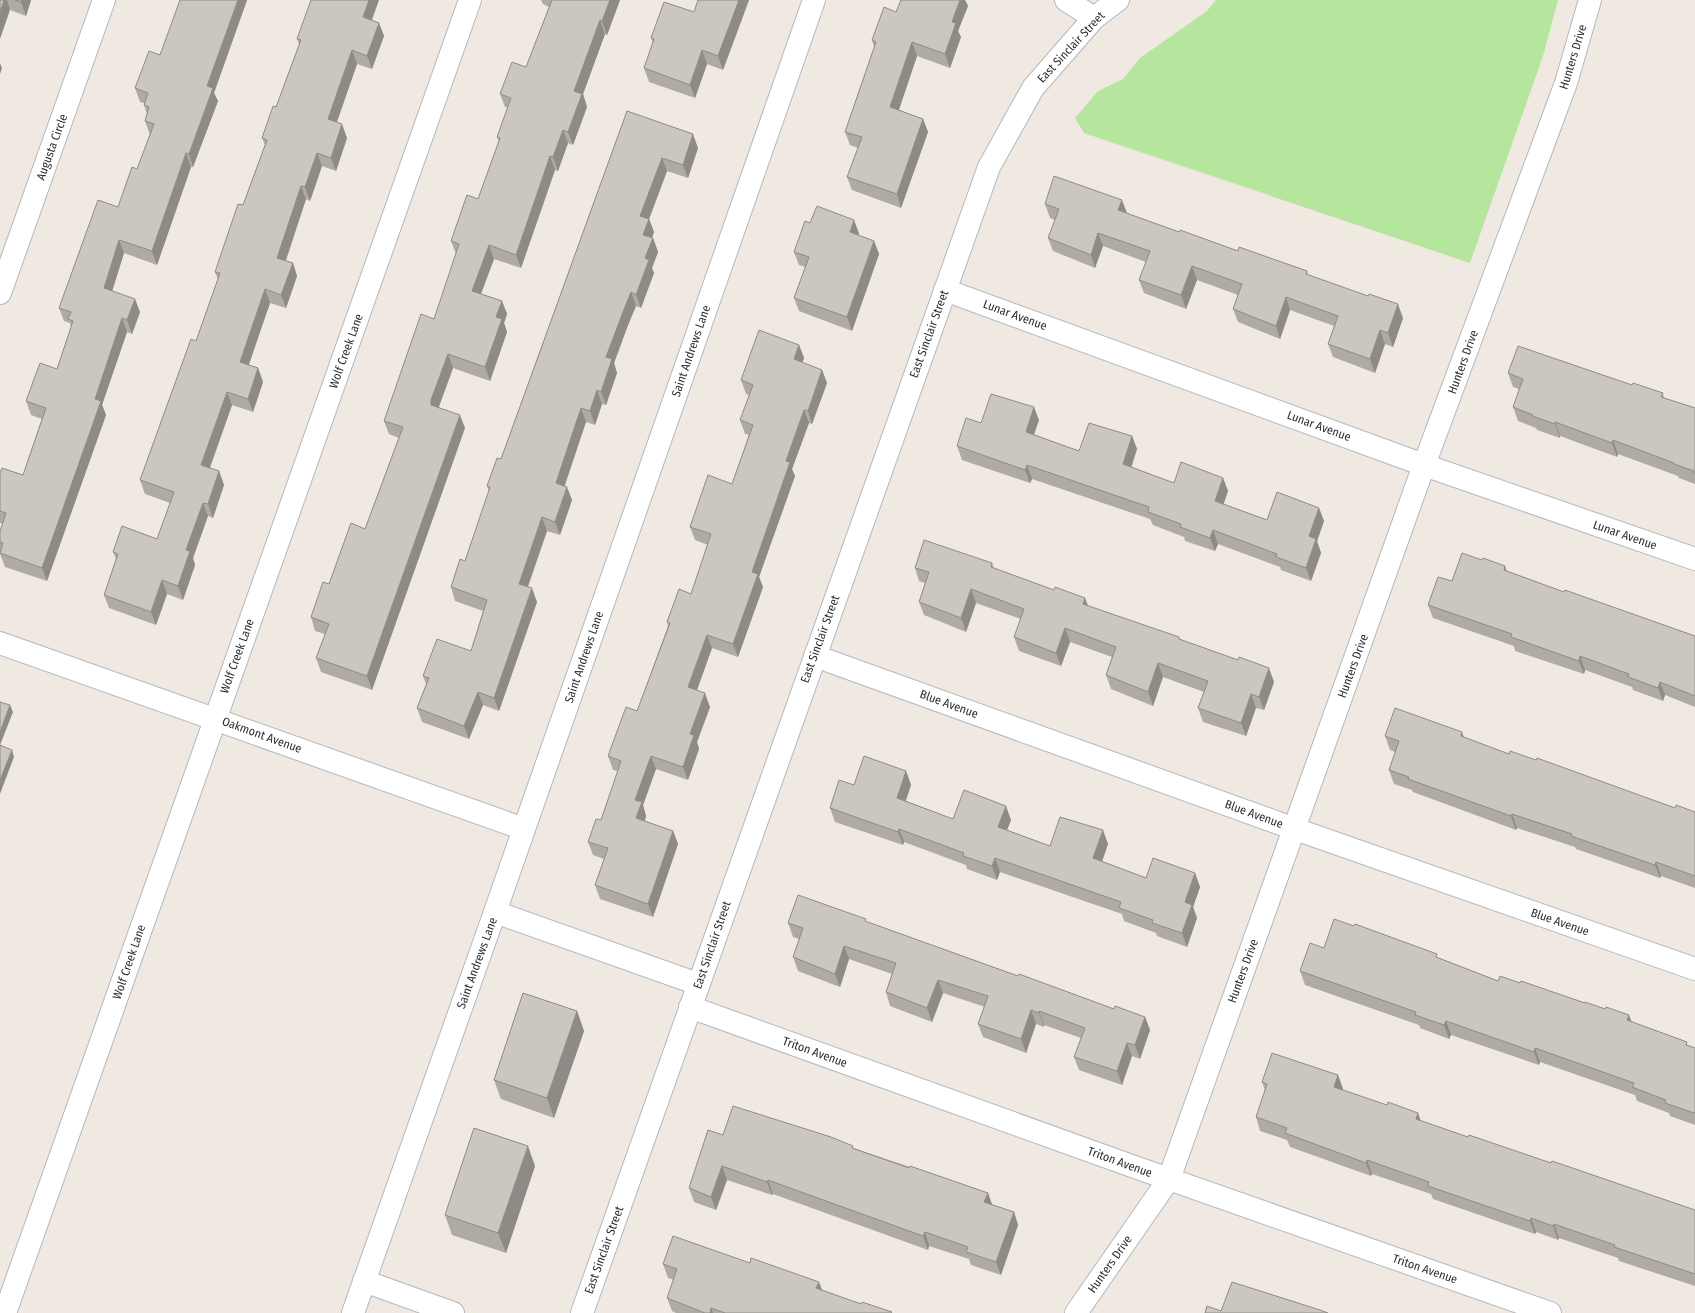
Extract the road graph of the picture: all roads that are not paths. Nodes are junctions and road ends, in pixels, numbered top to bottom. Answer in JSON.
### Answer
{"nodes":[{"id":1,"x":104,"y":0,"type":"edge"},
{"id":2,"x":470,"y":0,"type":"edge"},
{"id":3,"x":814,"y":0,"type":"edge"},
{"id":4,"x":1066,"y":0,"type":"edge"},
{"id":5,"x":1118,"y":0,"type":"edge"},
{"id":6,"x":1590,"y":0,"type":"edge"},
{"id":7,"x":1094,"y":18,"type":"junction"},
{"id":8,"x":945,"y":290,"type":"junction"},
{"id":9,"x":0,"y":293,"type":"edge"},
{"id":10,"x":1424,"y":465,"type":"junction"},
{"id":11,"x":1695,"y":559,"type":"edge"},
{"id":12,"x":0,"y":643,"type":"edge"},
{"id":13,"x":814,"y":656,"type":"junction"},
{"id":14,"x":215,"y":719,"type":"junction"},
{"id":15,"x":524,"y":829,"type":"junction"},
{"id":16,"x":1295,"y":829,"type":"junction"},
{"id":17,"x":495,"y":912,"type":"junction"},
{"id":18,"x":1695,"y":969,"type":"edge"},
{"id":19,"x":698,"y":984,"type":"junction"},
{"id":20,"x":690,"y":1007,"type":"junction"},
{"id":21,"x":1169,"y":1179,"type":"junction"},
{"id":22,"x":364,"y":1280,"type":"junction"},
{"id":23,"x":4,"y":1313,"type":"edge"},
{"id":24,"x":353,"y":1313,"type":"edge"},
{"id":25,"x":453,"y":1313,"type":"edge"},
{"id":26,"x":582,"y":1313,"type":"edge"},
{"id":27,"x":1076,"y":1313,"type":"edge"},
{"id":28,"x":1550,"y":1313,"type":"edge"}],
"edges":[{"from":1,"to":9,"type":"street","name":"Augusta Circle"},
{"from":2,"to":14,"type":"street","name":"Wolf Creek Lane"},
{"from":3,"to":15,"type":"street","name":"Saint Andrews Lane"},
{"from":4,"to":7,"type":"street"},
{"from":5,"to":7,"type":"street","name":"East Sinclair Street"},
{"from":6,"to":10,"type":"street","name":"Hunters Drive"},
{"from":7,"to":8,"type":"street","name":"East Sinclair Street"},
{"from":8,"to":10,"type":"street","name":"Lunar Avenue"},
{"from":8,"to":13,"type":"street","name":"East Sinclair Street"},
{"from":10,"to":11,"type":"street","name":"Lunar Avenue"},
{"from":10,"to":16,"type":"street","name":"Hunters Drive"},
{"from":12,"to":14,"type":"street","name":"Oakmont Avenue"},
{"from":13,"to":16,"type":"street","name":"Blue Avenue"},
{"from":13,"to":19,"type":"street","name":"East Sinclair Street"},
{"from":14,"to":15,"type":"street","name":"Oakmont Avenue"},
{"from":14,"to":23,"type":"street","name":"Wolf Creek Lane"},
{"from":15,"to":17,"type":"street","name":"Saint Andrews Lane"},
{"from":16,"to":18,"type":"street","name":"Blue Avenue"},
{"from":16,"to":21,"type":"street","name":"Hunters Drive"},
{"from":17,"to":19,"type":"street"},
{"from":17,"to":22,"type":"street","name":"Saint Andrews Lane"},
{"from":19,"to":20,"type":"street","name":"East Sinclair Street"},
{"from":20,"to":21,"type":"street","name":"Triton Avenue"},
{"from":20,"to":26,"type":"street","name":"East Sinclair Street"},
{"from":21,"to":27,"type":"street","name":"Hunters Drive"},
{"from":21,"to":28,"type":"street","name":"Triton Avenue"},
{"from":22,"to":24,"type":"street","name":"Saint Andrews Lane"},
{"from":22,"to":25,"type":"street"}]}
